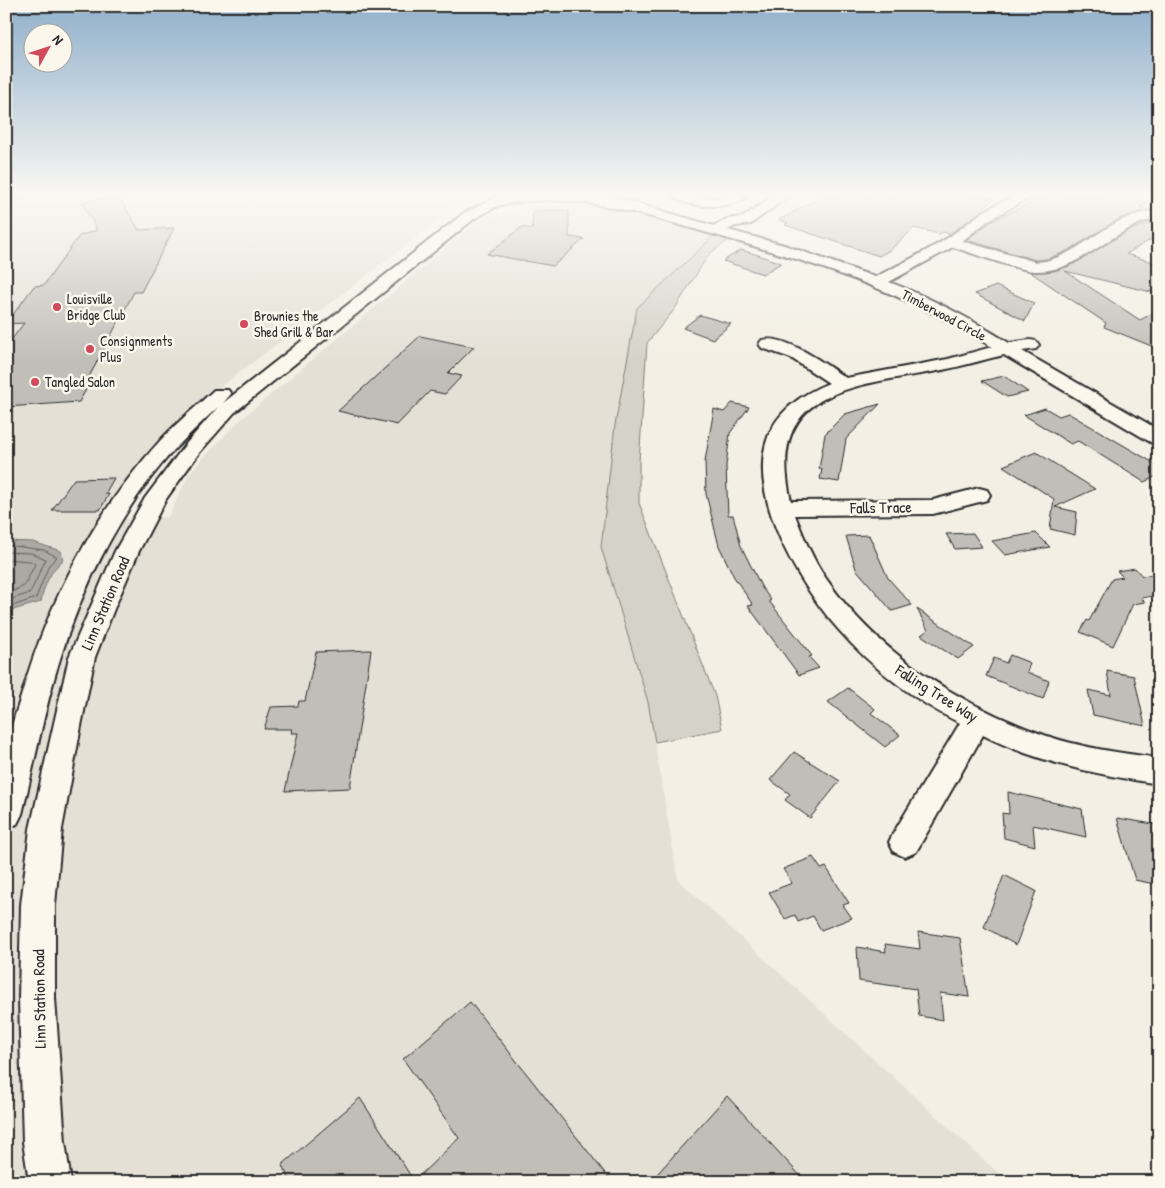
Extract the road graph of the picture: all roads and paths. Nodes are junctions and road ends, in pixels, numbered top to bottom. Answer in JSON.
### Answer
{"nodes":[{"id":1,"x":408,"y":250,"type":"edge"},
{"id":2,"x":426,"y":250,"type":"edge"},
{"id":3,"x":792,"y":250,"type":"edge"},
{"id":4,"x":935,"y":250,"type":"edge"},
{"id":5,"x":979,"y":250,"type":"edge"},
{"id":6,"x":1079,"y":250,"type":"edge"},
{"id":7,"x":883,"y":278,"type":"junction"},
{"id":8,"x":768,"y":344,"type":"dead end"},
{"id":9,"x":1004,"y":348,"type":"junction"},
{"id":10,"x":1038,"y":350,"type":"joint"},
{"id":11,"x":1062,"y":365,"type":"dead end"},
{"id":12,"x":844,"y":385,"type":"junction"},
{"id":13,"x":1151,"y":416,"type":"dead end"},
{"id":14,"x":1159,"y":439,"type":"edge"},
{"id":15,"x":979,"y":495,"type":"dead end"},
{"id":16,"x":781,"y":508,"type":"junction"},
{"id":17,"x":978,"y":719,"type":"junction"},
{"id":18,"x":1159,"y":771,"type":"edge"},
{"id":19,"x":6,"y":814,"type":"edge"},
{"id":20,"x":905,"y":842,"type":"dead end"},
{"id":21,"x":50,"y":1182,"type":"edge"}],
"edges":[{"from":1,"to":19,"type":"street","name":"Linn Station Road"},
{"from":2,"to":21,"type":"street","name":"Linn Station Road"},
{"from":3,"to":7,"type":"street","name":"Timberwood Circle"},
{"from":4,"to":7,"type":"street"},
{"from":5,"to":6,"type":"street"},
{"from":7,"to":9,"type":"street","name":"Timberwood Circle"},
{"from":7,"to":10,"type":"street","name":"Timberwood Circle"},
{"from":8,"to":12,"type":"street"},
{"from":9,"to":10,"type":"street","name":"Falling Tree Way"},
{"from":9,"to":12,"type":"street","name":"Falling Tree Way"},
{"from":9,"to":14,"type":"street","name":"Timberwood Circle"},
{"from":11,"to":13,"type":"street"},
{"from":12,"to":16,"type":"street","name":"Falling Tree Way"},
{"from":15,"to":16,"type":"street","name":"Falls Trace"},
{"from":16,"to":17,"type":"street","name":"Falling Tree Way"},
{"from":17,"to":18,"type":"street","name":"Falling Tree Way"},
{"from":17,"to":20,"type":"street"}]}
